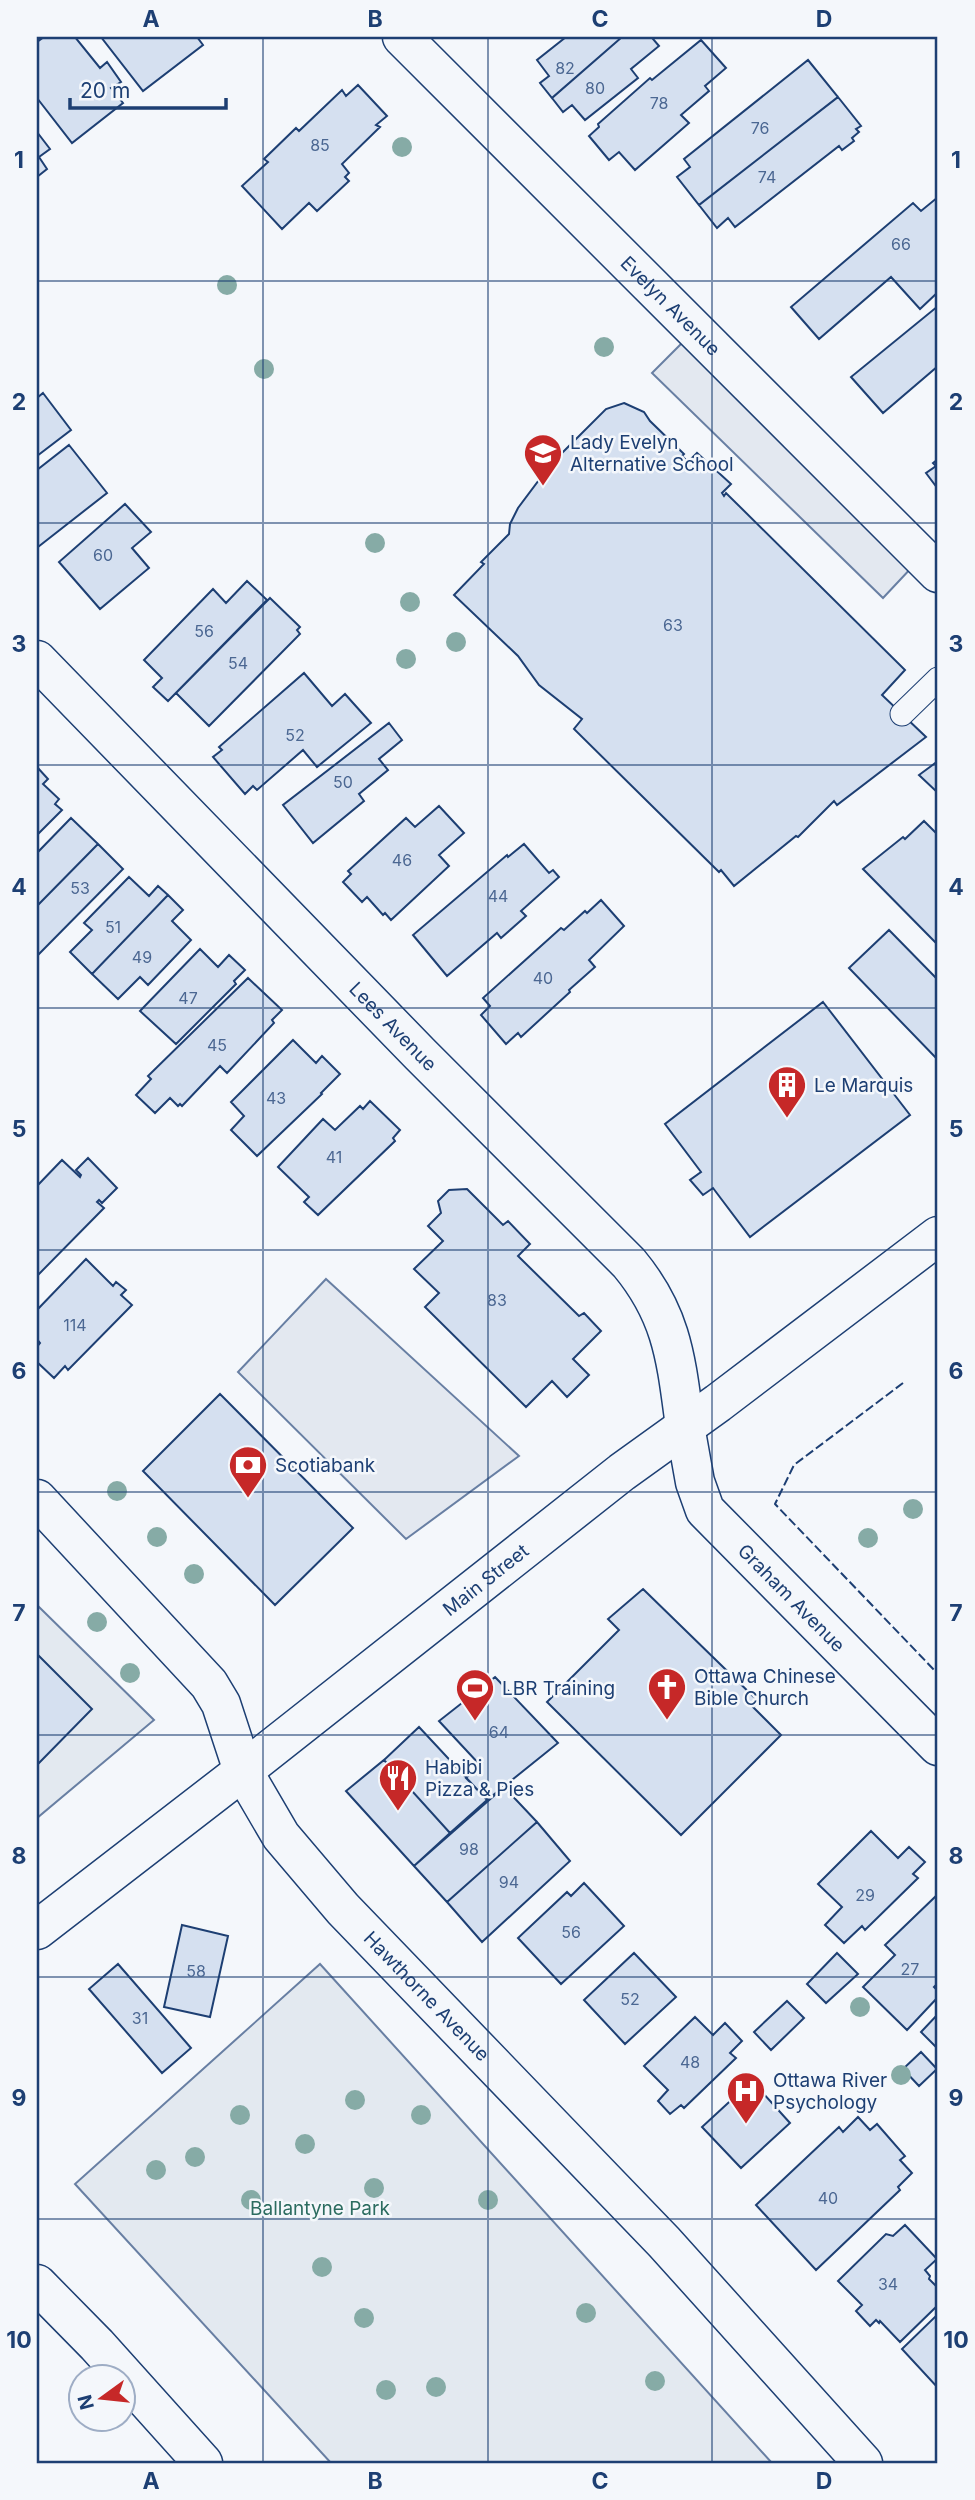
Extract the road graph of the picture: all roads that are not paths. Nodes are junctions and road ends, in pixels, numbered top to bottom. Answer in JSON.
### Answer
{"nodes":[{"id":1,"x":402,"y":37,"type":"edge"},
{"id":2,"x":938,"y":573,"type":"edge"},
{"id":3,"x":37,"y":660,"type":"edge"},
{"id":4,"x":938,"y":679,"type":"edge"},
{"id":5,"x":902,"y":714,"type":"dead end"},
{"id":6,"x":938,"y":1236,"type":"edge"},
{"id":7,"x":685,"y":1426,"type":"junction"},
{"id":8,"x":37,"y":1499,"type":"edge"},
{"id":9,"x":938,"y":1746,"type":"edge"},
{"id":10,"x":243,"y":1771,"type":"junction"},
{"id":11,"x":37,"y":1930,"type":"edge"},
{"id":12,"x":37,"y":2284,"type":"edge"},
{"id":13,"x":203,"y":2463,"type":"edge"},
{"id":14,"x":863,"y":2463,"type":"edge"}],
"edges":[{"from":1,"to":2,"type":"main road","name":"Evelyn Avenue"},
{"from":3,"to":7,"type":"main road","name":"Lees Avenue"},
{"from":4,"to":5,"type":"lane"},
{"from":6,"to":7,"type":"main road","name":"Main Street"},
{"from":7,"to":9,"type":"main road","name":"Graham Avenue"},
{"from":7,"to":10,"type":"main road","name":"Main Street"},
{"from":8,"to":10,"type":"main road","name":"Hawthorne Avenue"},
{"from":10,"to":11,"type":"main road","name":"Main Street"},
{"from":10,"to":14,"type":"main road","name":"Hawthorne Avenue"},
{"from":12,"to":13,"type":"main road"}]}
